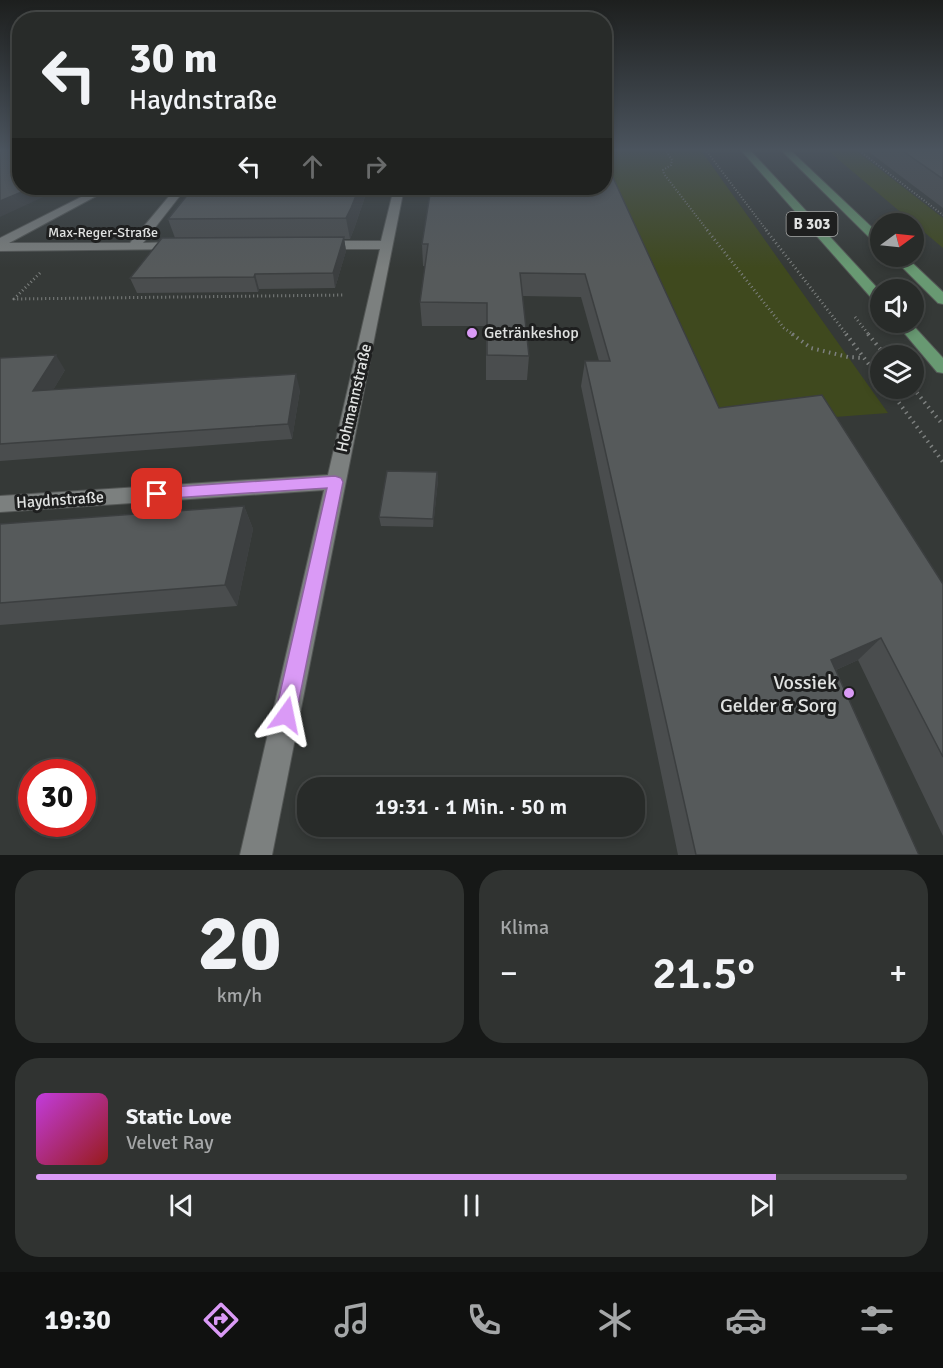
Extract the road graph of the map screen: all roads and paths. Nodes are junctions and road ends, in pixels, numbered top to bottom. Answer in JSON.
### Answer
{"nodes":[{"id":1,"x":676,"y":189,"type":"edge"},
{"id":2,"x":735,"y":189,"type":"edge"},
{"id":3,"x":780,"y":189,"type":"edge"},
{"id":4,"x":826,"y":189,"type":"edge"},
{"id":5,"x":910,"y":189,"type":"edge"},
{"id":6,"x":93,"y":195,"type":"edge"},
{"id":7,"x":175,"y":195,"type":"edge"},
{"id":8,"x":398,"y":195,"type":"edge"},
{"id":9,"x":943,"y":214,"type":"edge"},
{"id":10,"x":870,"y":231,"type":"edge"},
{"id":11,"x":0,"y":245,"type":"edge"},
{"id":12,"x":387,"y":245,"type":"junction"},
{"id":13,"x":191,"y":246,"type":"edge"},
{"id":14,"x":306,"y":246,"type":"edge"},
{"id":15,"x":73,"y":247,"type":"junction"},
{"id":16,"x":133,"y":247,"type":"junction"},
{"id":17,"x":908,"y":267,"type":"edge"},
{"id":18,"x":870,"y":288,"type":"edge"},
{"id":19,"x":376,"y":294,"type":"junction"},
{"id":20,"x":943,"y":300,"type":"edge"},
{"id":21,"x":912,"y":333,"type":"edge"},
{"id":22,"x":864,"y":358,"type":"junction"},
{"id":23,"x":870,"y":366,"type":"edge"},
{"id":24,"x":943,"y":368,"type":"edge"},
{"id":25,"x":896,"y":399,"type":"edge"},
{"id":26,"x":922,"y":399,"type":"edge"},
{"id":27,"x":943,"y":425,"type":"edge"},
{"id":28,"x":943,"y":462,"type":"edge"},
{"id":29,"x":335,"y":482,"type":"junction"},
{"id":30,"x":0,"y":504,"type":"edge"},
{"id":31,"x":256,"y":855,"type":"edge"}],
"edges":[{"from":1,"to":22,"type":"path"},
{"from":2,"to":22,"type":"path"},
{"from":3,"to":18,"type":"main road","number":"B 303"},
{"from":4,"to":10,"type":"main road","number":"B 303"},
{"from":5,"to":9,"type":"path"},
{"from":6,"to":11,"type":"street"},
{"from":7,"to":16,"type":"street"},
{"from":8,"to":12,"type":"street","name":"Hohmannstraße"},
{"from":11,"to":15,"type":"street","name":"Max-Reger-Straße"},
{"from":12,"to":14,"type":"street"},
{"from":12,"to":19,"type":"street","name":"Hohmannstraße"},
{"from":13,"to":16,"type":"street","name":"Max-Reger-Straße"},
{"from":15,"to":16,"type":"street","name":"Max-Reger-Straße"},
{"from":15,"to":19,"type":"path"},
{"from":17,"to":20,"type":"main road"},
{"from":19,"to":29,"type":"street","name":"Hohmannstraße"},
{"from":21,"to":24,"type":"main road"},
{"from":22,"to":23,"type":"path"},
{"from":25,"to":28,"type":"path"},
{"from":26,"to":27,"type":"path"},
{"from":29,"to":30,"type":"street","name":"Haydnstraße"},
{"from":29,"to":31,"type":"street","name":"Hohmannstraße"}]}
